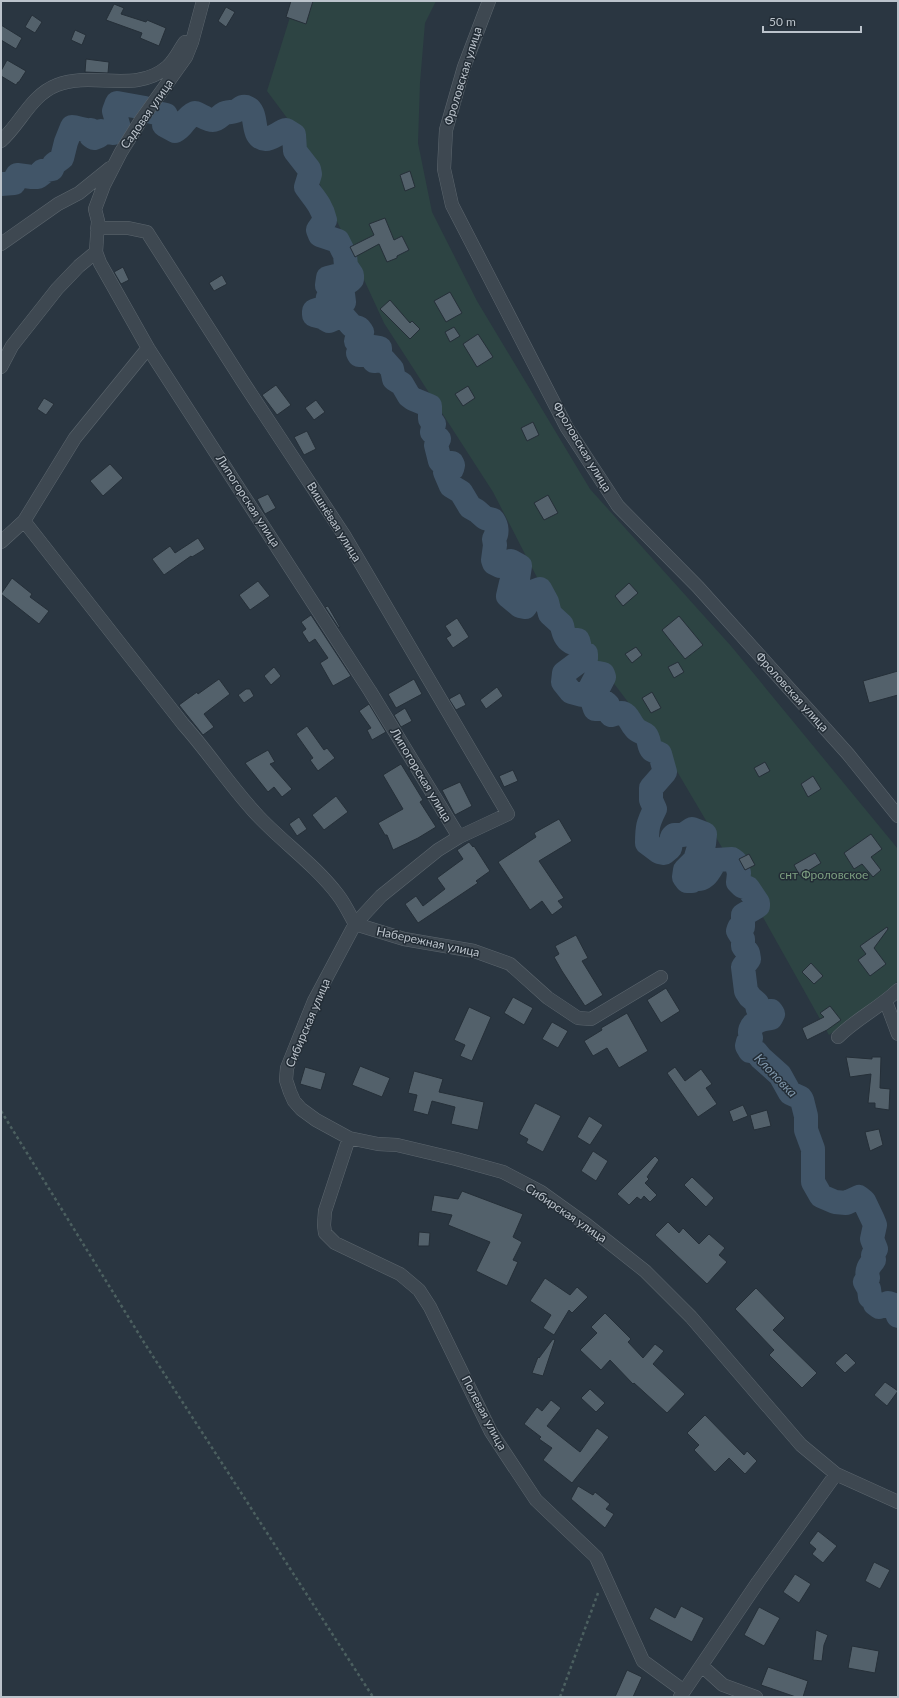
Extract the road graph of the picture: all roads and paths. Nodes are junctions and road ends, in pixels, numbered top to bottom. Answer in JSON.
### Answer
{"nodes":[{"id":1,"x":203,"y":1,"type":"edge"},
{"id":2,"x":489,"y":1,"type":"edge"},
{"id":3,"x":199,"y":16,"type":"junction"},
{"id":4,"x":1,"y":141,"type":"edge"},
{"id":5,"x":114,"y":164,"type":"junction"},
{"id":6,"x":68,"y":198,"type":"junction"},
{"id":7,"x":95,"y":208,"type":"junction"},
{"id":8,"x":97,"y":228,"type":"junction"},
{"id":9,"x":1,"y":244,"type":"edge"},
{"id":10,"x":96,"y":252,"type":"junction"},
{"id":11,"x":148,"y":348,"type":"junction"},
{"id":12,"x":1,"y":367,"type":"edge"},
{"id":13,"x":24,"y":521,"type":"junction"},
{"id":14,"x":1,"y":542,"type":"edge"},
{"id":15,"x":898,"y":816,"type":"edge"},
{"id":16,"x":459,"y":837,"type":"junction"},
{"id":17,"x":355,"y":924,"type":"junction"},
{"id":18,"x":661,"y":977,"type":"dead end"},
{"id":19,"x":898,"y":990,"type":"edge"},
{"id":20,"x":886,"y":1002,"type":"junction"},
{"id":21,"x":898,"y":1034,"type":"edge"},
{"id":22,"x":838,"y":1037,"type":"dead end"},
{"id":23,"x":1,"y":1111,"type":"edge"},
{"id":24,"x":349,"y":1138,"type":"junction"},
{"id":25,"x":836,"y":1474,"type":"junction"},
{"id":26,"x":898,"y":1502,"type":"edge"},
{"id":27,"x":604,"y":1575,"type":"junction"},
{"id":28,"x":702,"y":1666,"type":"junction"},
{"id":29,"x":682,"y":1694,"type":"edge"},
{"id":30,"x":373,"y":1697,"type":"edge"},
{"id":31,"x":560,"y":1697,"type":"edge"},
{"id":32,"x":756,"y":1697,"type":"edge"}],
"edges":[{"from":1,"to":3,"type":"street","name":"Садовая улица"},
{"from":2,"to":15,"type":"street","name":"Фроловская улица"},
{"from":3,"to":4,"type":"street"},
{"from":3,"to":5,"type":"street","name":"Садовая улица"},
{"from":5,"to":6,"type":"street"},
{"from":5,"to":7,"type":"street","name":"Садовая улица"},
{"from":6,"to":7,"type":"street"},
{"from":6,"to":9,"type":"street"},
{"from":7,"to":8,"type":"street","name":"Садовая улица"},
{"from":8,"to":10,"type":"street","name":"Садовая улица"},
{"from":8,"to":16,"type":"street","name":"Вишнёвая улица"},
{"from":10,"to":11,"type":"street","name":"Липогорская улица"},
{"from":10,"to":12,"type":"street"},
{"from":11,"to":13,"type":"street"},
{"from":11,"to":16,"type":"street","name":"Липогорская улица"},
{"from":13,"to":14,"type":"street"},
{"from":13,"to":17,"type":"street"},
{"from":16,"to":17,"type":"street","name":"Сибирская улица"},
{"from":17,"to":18,"type":"street","name":"Набережная улица"},
{"from":17,"to":24,"type":"street","name":"Сибирская улица"},
{"from":19,"to":20,"type":"street"},
{"from":20,"to":21,"type":"street"},
{"from":20,"to":22,"type":"street"},
{"from":23,"to":30,"type":"path"},
{"from":24,"to":25,"type":"street","name":"Сибирская улица"},
{"from":24,"to":27,"type":"street","name":"Полевая улица"},
{"from":25,"to":26,"type":"street","name":"Сибирская улица"},
{"from":25,"to":28,"type":"street"},
{"from":27,"to":29,"type":"street","name":"Полевая улица"},
{"from":27,"to":31,"type":"path"},
{"from":28,"to":29,"type":"street"},
{"from":28,"to":32,"type":"street"}]}
